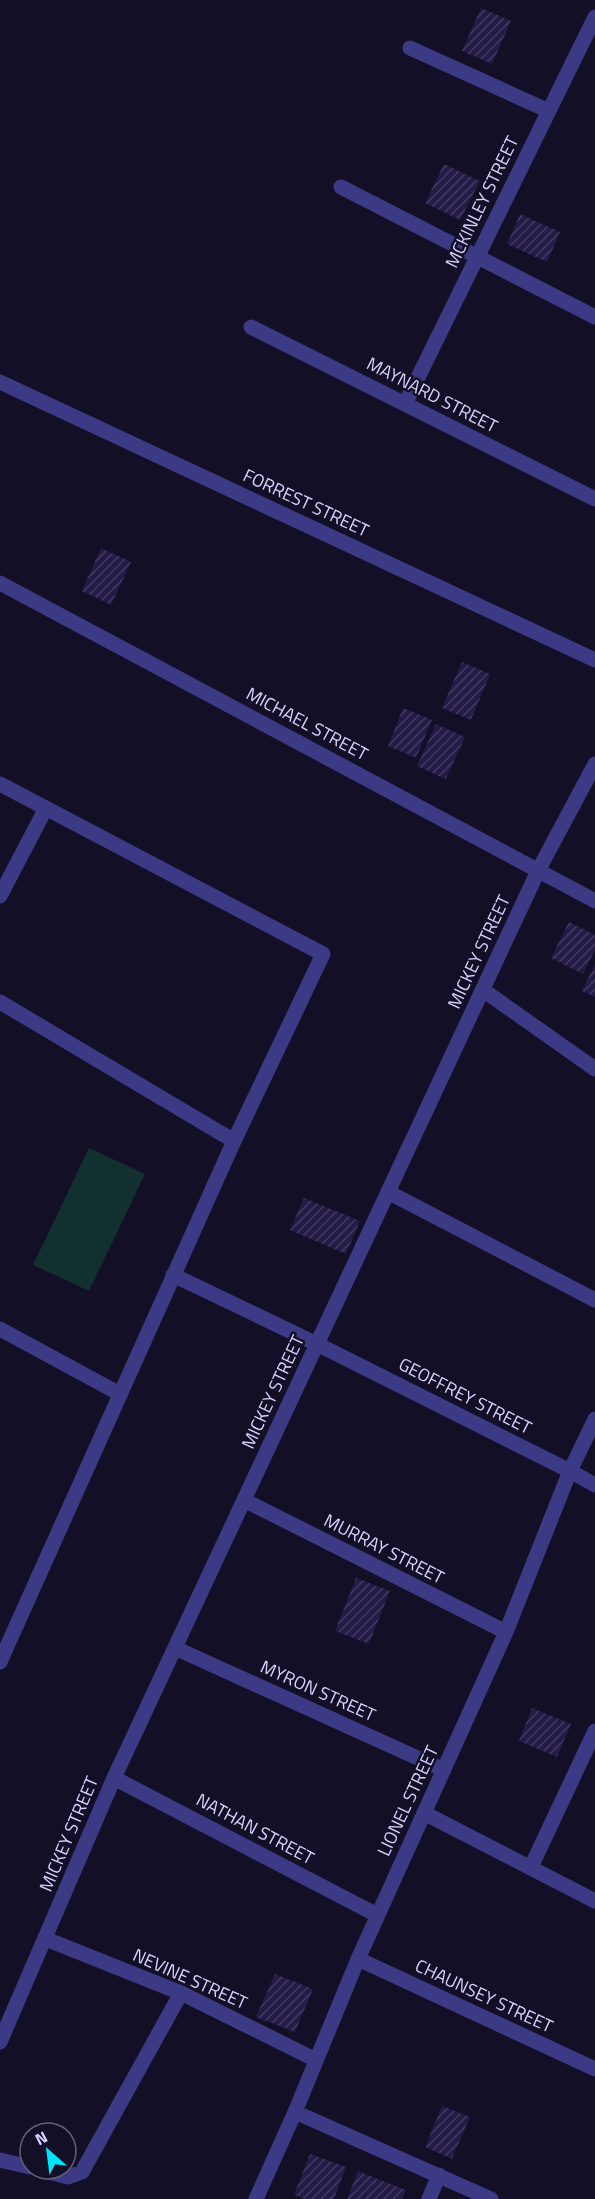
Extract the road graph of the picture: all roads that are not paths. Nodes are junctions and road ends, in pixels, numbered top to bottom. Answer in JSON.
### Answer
{"nodes":[{"id":1,"x":595,"y":17,"type":"edge"},
{"id":2,"x":410,"y":48,"type":"dead end"},
{"id":3,"x":549,"y":111,"type":"junction"},
{"id":4,"x":341,"y":187,"type":"dead end"},
{"id":5,"x":477,"y":257,"type":"junction"},
{"id":6,"x":595,"y":317,"type":"edge"},
{"id":7,"x":251,"y":327,"type":"dead end"},
{"id":8,"x":0,"y":382,"type":"edge"},
{"id":9,"x":405,"y":404,"type":"junction"},
{"id":10,"x":595,"y":499,"type":"edge"},
{"id":11,"x":0,"y":583,"type":"edge"},
{"id":12,"x":595,"y":660,"type":"edge"},
{"id":13,"x":595,"y":764,"type":"edge"},
{"id":14,"x":0,"y":784,"type":"edge"},
{"id":15,"x":46,"y":808,"type":"junction"},
{"id":16,"x":539,"y":869,"type":"junction"},
{"id":17,"x":0,"y":896,"type":"edge"},
{"id":18,"x":595,"y":901,"type":"edge"},
{"id":19,"x":483,"y":990,"type":"junction"},
{"id":20,"x":0,"y":1002,"type":"edge"},
{"id":21,"x":595,"y":1069,"type":"edge"},
{"id":22,"x":234,"y":1141,"type":"junction"},
{"id":23,"x":388,"y":1192,"type":"junction"},
{"id":24,"x":173,"y":1275,"type":"junction"},
{"id":25,"x":595,"y":1300,"type":"edge"},
{"id":26,"x":0,"y":1329,"type":"edge"},
{"id":27,"x":317,"y":1344,"type":"junction"},
{"id":28,"x":120,"y":1394,"type":"junction"},
{"id":29,"x":595,"y":1419,"type":"edge"},
{"id":30,"x":570,"y":1471,"type":"junction"},
{"id":31,"x":595,"y":1485,"type":"edge"},
{"id":32,"x":244,"y":1500,"type":"junction"},
{"id":33,"x":506,"y":1632,"type":"junction"},
{"id":34,"x":175,"y":1648,"type":"junction"},
{"id":35,"x":0,"y":1662,"type":"edge"},
{"id":36,"x":595,"y":1731,"type":"edge"},
{"id":37,"x":444,"y":1770,"type":"junction"},
{"id":38,"x":114,"y":1778,"type":"junction"},
{"id":39,"x":424,"y":1813,"type":"junction"},
{"id":40,"x":531,"y":1867,"type":"junction"},
{"id":41,"x":595,"y":1901,"type":"edge"},
{"id":42,"x":377,"y":1915,"type":"junction"},
{"id":43,"x":46,"y":1939,"type":"junction"},
{"id":44,"x":358,"y":1959,"type":"junction"},
{"id":45,"x":181,"y":1994,"type":"junction"},
{"id":46,"x":0,"y":2043,"type":"edge"},
{"id":47,"x":316,"y":2060,"type":"junction"},
{"id":48,"x":595,"y":2069,"type":"edge"},
{"id":49,"x":295,"y":2112,"type":"junction"},
{"id":50,"x":0,"y":2160,"type":"edge"},
{"id":51,"x":18,"y":2164,"type":"edge"},
{"id":52,"x":78,"y":2173,"type":"edge"},
{"id":53,"x":440,"y":2175,"type":"junction"},
{"id":54,"x":256,"y":2199,"type":"edge"},
{"id":55,"x":429,"y":2199,"type":"edge"},
{"id":56,"x":491,"y":2199,"type":"edge"}],
"edges":[{"from":1,"to":3,"type":"street","name":"MCKINLEY STREET"},
{"from":2,"to":3,"type":"street"},
{"from":3,"to":5,"type":"street","name":"MCKINLEY STREET"},
{"from":4,"to":5,"type":"street"},
{"from":5,"to":6,"type":"street"},
{"from":5,"to":9,"type":"street","name":"MCKINLEY STREET"},
{"from":7,"to":9,"type":"street","name":"MAYNARD STREET"},
{"from":8,"to":12,"type":"street","name":"FORREST STREET"},
{"from":9,"to":10,"type":"street","name":"MAYNARD STREET"},
{"from":11,"to":16,"type":"street","name":"MICHAEL STREET"},
{"from":13,"to":16,"type":"street","name":"MICKEY STREET"},
{"from":14,"to":15,"type":"street"},
{"from":15,"to":17,"type":"street"},
{"from":15,"to":22,"type":"street"},
{"from":16,"to":18,"type":"street","name":"MICHAEL STREET"},
{"from":16,"to":19,"type":"street","name":"MICKEY STREET"},
{"from":19,"to":21,"type":"street"},
{"from":19,"to":23,"type":"street","name":"MICKEY STREET"},
{"from":20,"to":22,"type":"street"},
{"from":22,"to":24,"type":"street"},
{"from":23,"to":25,"type":"street"},
{"from":23,"to":27,"type":"street","name":"MICKEY STREET"},
{"from":24,"to":27,"type":"street","name":"GEOFFREY STREET"},
{"from":24,"to":28,"type":"street"},
{"from":26,"to":28,"type":"street"},
{"from":27,"to":30,"type":"street","name":"GEOFFREY STREET"},
{"from":27,"to":32,"type":"street","name":"MICKEY STREET"},
{"from":28,"to":35,"type":"street"},
{"from":29,"to":30,"type":"street","name":"LIONEL STREET"},
{"from":30,"to":31,"type":"street","name":"GEOFFREY STREET"},
{"from":30,"to":33,"type":"street","name":"LIONEL STREET"},
{"from":32,"to":33,"type":"street","name":"MURRAY STREET"},
{"from":32,"to":34,"type":"street","name":"MICKEY STREET"},
{"from":33,"to":37,"type":"street","name":"LIONEL STREET"},
{"from":34,"to":37,"type":"street","name":"MYRON STREET"},
{"from":34,"to":38,"type":"street","name":"MICKEY STREET"},
{"from":36,"to":40,"type":"street"},
{"from":37,"to":39,"type":"street","name":"LIONEL STREET"},
{"from":38,"to":42,"type":"street","name":"NATHAN STREET"},
{"from":38,"to":43,"type":"street","name":"MICKEY STREET"},
{"from":39,"to":40,"type":"street"},
{"from":39,"to":42,"type":"street","name":"LIONEL STREET"},
{"from":40,"to":41,"type":"street"},
{"from":42,"to":44,"type":"street","name":"LIONEL STREET"},
{"from":43,"to":45,"type":"street","name":"NEVINE STREET"},
{"from":43,"to":46,"type":"street","name":"MICKEY STREET"},
{"from":44,"to":47,"type":"street","name":"LIONEL STREET"},
{"from":44,"to":48,"type":"street","name":"CHAUNSEY STREET"},
{"from":45,"to":47,"type":"street","name":"NEVINE STREET"},
{"from":45,"to":52,"type":"street"},
{"from":47,"to":49,"type":"street","name":"LIONEL STREET"},
{"from":49,"to":53,"type":"street"},
{"from":49,"to":54,"type":"street","name":"LIONEL STREET"},
{"from":50,"to":51,"type":"street"},
{"from":53,"to":55,"type":"street"},
{"from":53,"to":56,"type":"street"}]}
